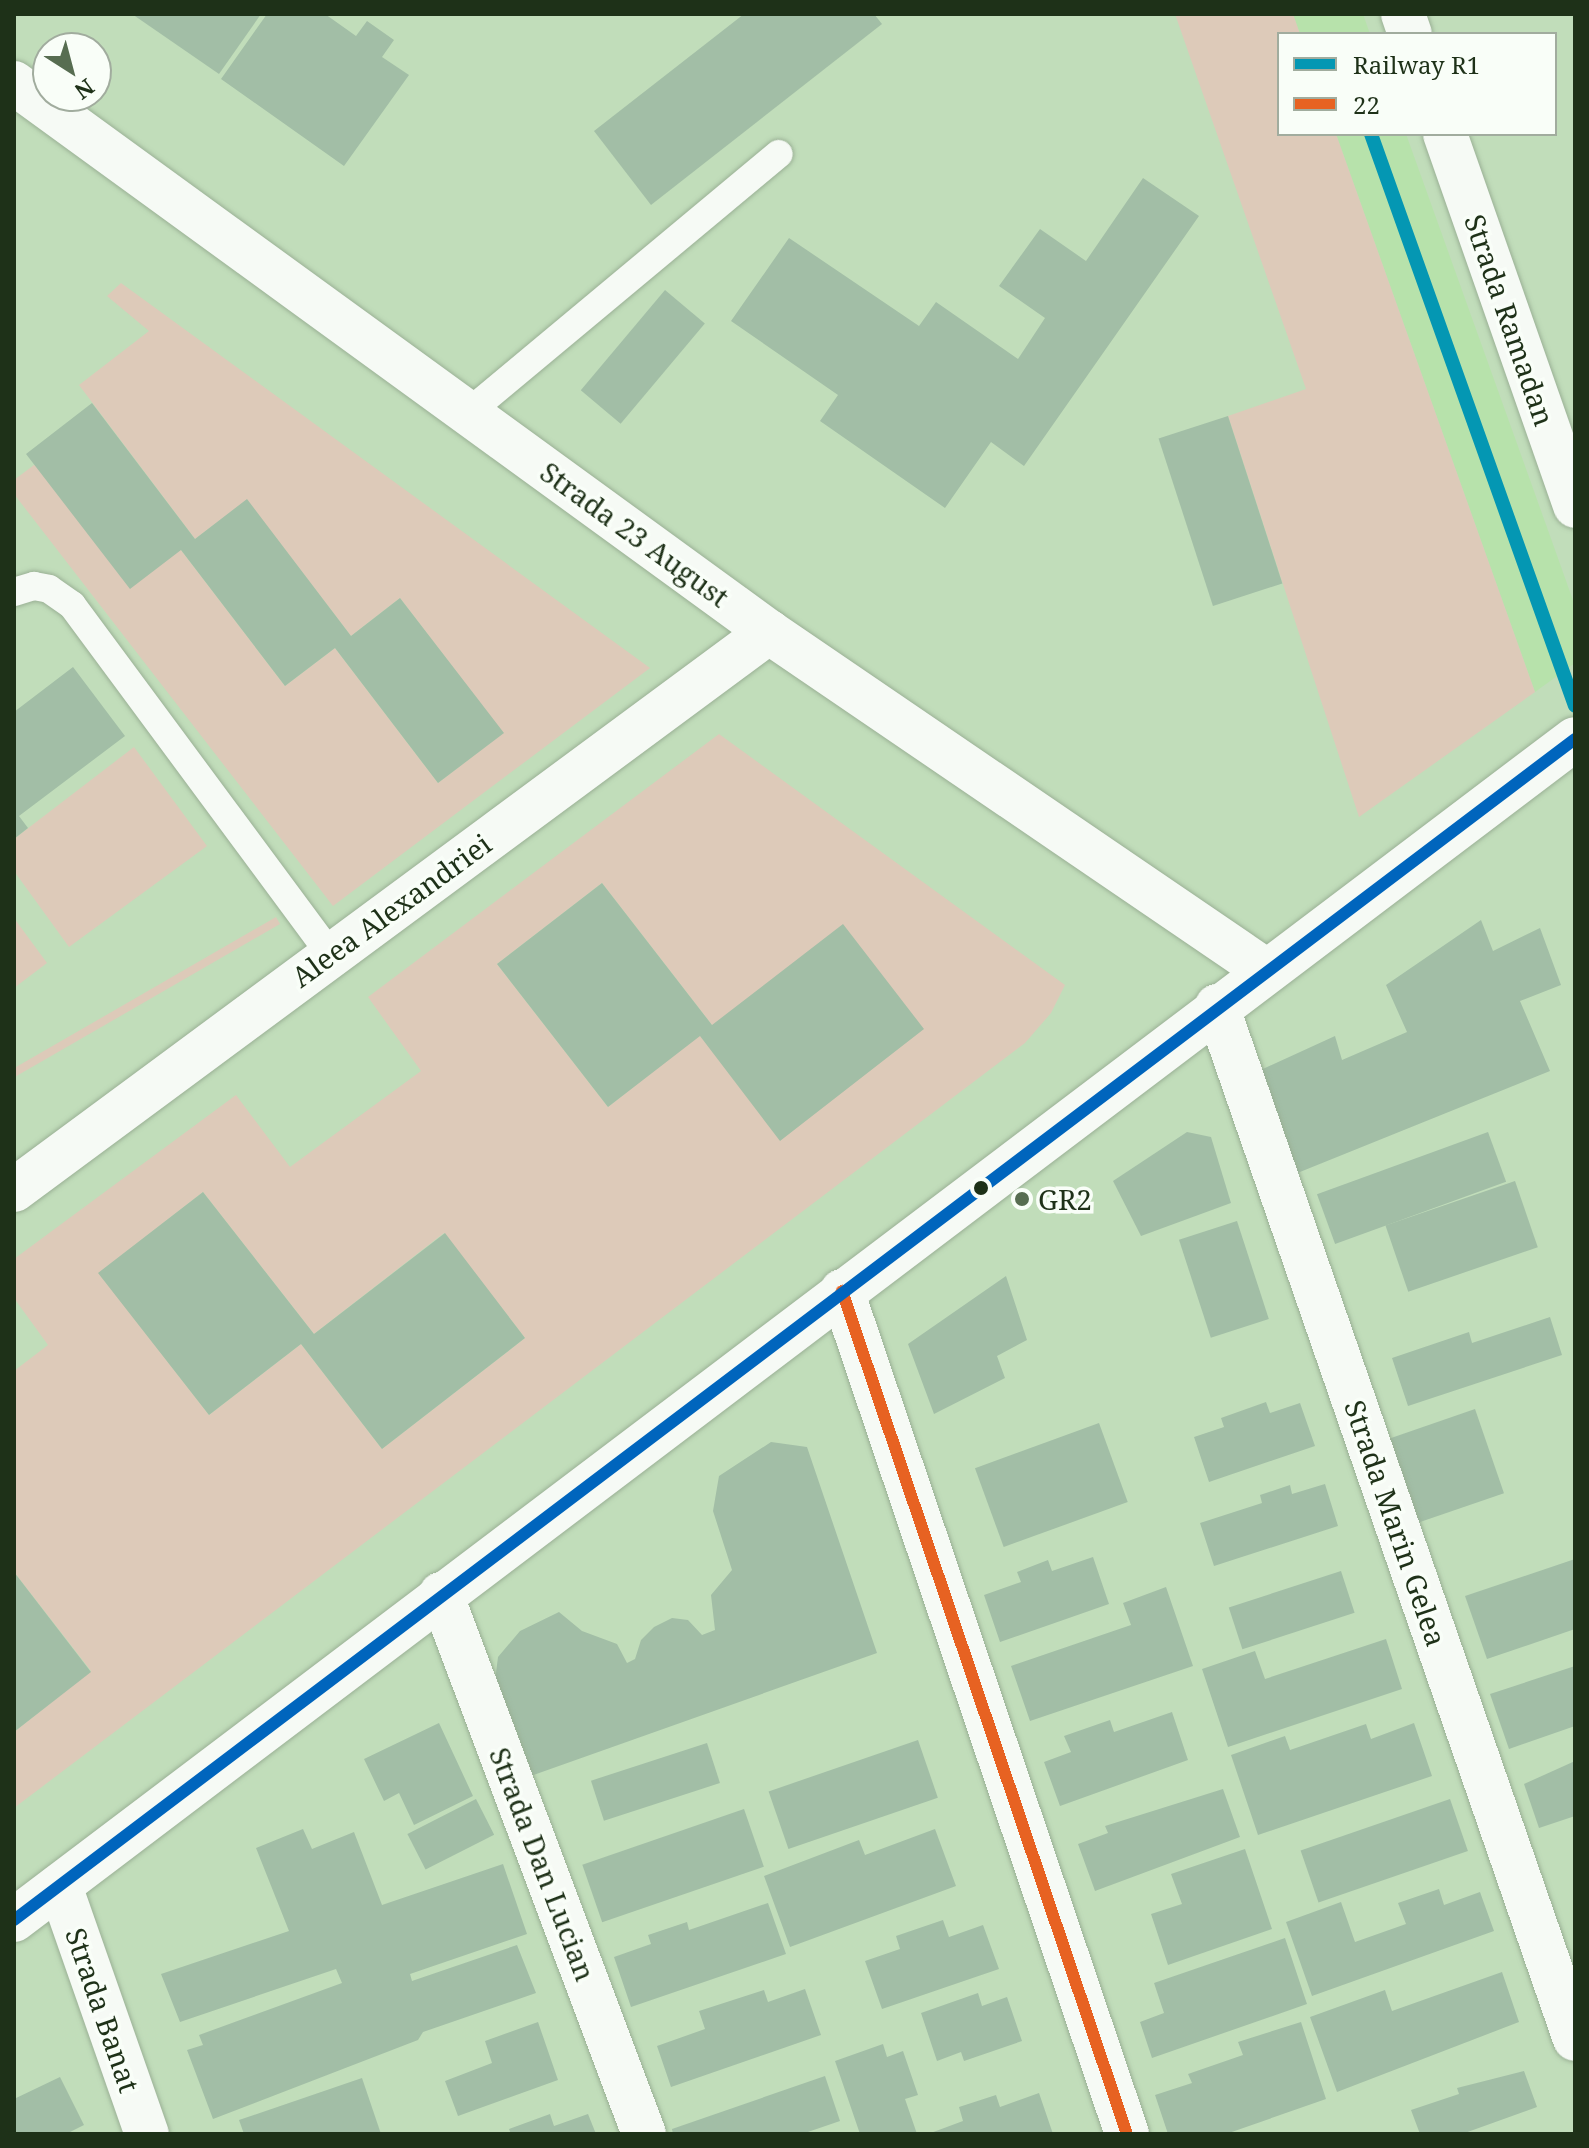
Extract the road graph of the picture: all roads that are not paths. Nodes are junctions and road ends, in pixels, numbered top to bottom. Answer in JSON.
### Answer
{"nodes":[{"id":1,"x":14,"y":83,"type":"edge"},
{"id":2,"x":1446,"y":136,"type":"edge"},
{"id":3,"x":779,"y":154,"type":"dead end"},
{"id":4,"x":469,"y":412,"type":"junction"},
{"id":5,"x":1575,"y":506,"type":"edge"},
{"id":6,"x":14,"y":592,"type":"edge"},
{"id":7,"x":769,"y":632,"type":"junction"},
{"id":8,"x":1575,"y":739,"type":"edge"},
{"id":9,"x":330,"y":954,"type":"junction"},
{"id":10,"x":1265,"y":970,"type":"junction"},
{"id":11,"x":1217,"y":1006,"type":"junction"},
{"id":12,"x":14,"y":1190,"type":"edge"},
{"id":13,"x":842,"y":1291,"type":"junction"},
{"id":14,"x":441,"y":1594,"type":"junction"},
{"id":15,"x":60,"y":1886,"type":"junction"},
{"id":16,"x":14,"y":1920,"type":"edge"},
{"id":17,"x":1575,"y":2039,"type":"edge"},
{"id":18,"x":147,"y":2134,"type":"edge"},
{"id":19,"x":644,"y":2134,"type":"edge"},
{"id":20,"x":1127,"y":2134,"type":"edge"}],
"edges":[{"from":1,"to":4,"type":"street","name":"Strada 23 August"},
{"from":2,"to":5,"type":"street","name":"Strada Ramadan"},
{"from":3,"to":4,"type":"lane"},
{"from":4,"to":7,"type":"street","name":"Strada 23 August"},
{"from":6,"to":9,"type":"lane"},
{"from":7,"to":9,"type":"street","name":"Aleea Alexandriei"},
{"from":7,"to":10,"type":"street","name":"Strada 23 August"},
{"from":8,"to":10,"type":"street"},
{"from":9,"to":12,"type":"street","name":"Aleea Alexandriei"},
{"from":10,"to":11,"type":"street"},
{"from":11,"to":13,"type":"street"},
{"from":11,"to":17,"type":"street","name":"Strada Marin Gelea"},
{"from":13,"to":14,"type":"street"},
{"from":13,"to":20,"type":"street"},
{"from":14,"to":15,"type":"street"},
{"from":14,"to":19,"type":"street","name":"Strada Dan Lucian"},
{"from":15,"to":16,"type":"street"},
{"from":15,"to":18,"type":"street","name":"Strada Banat"}]}
